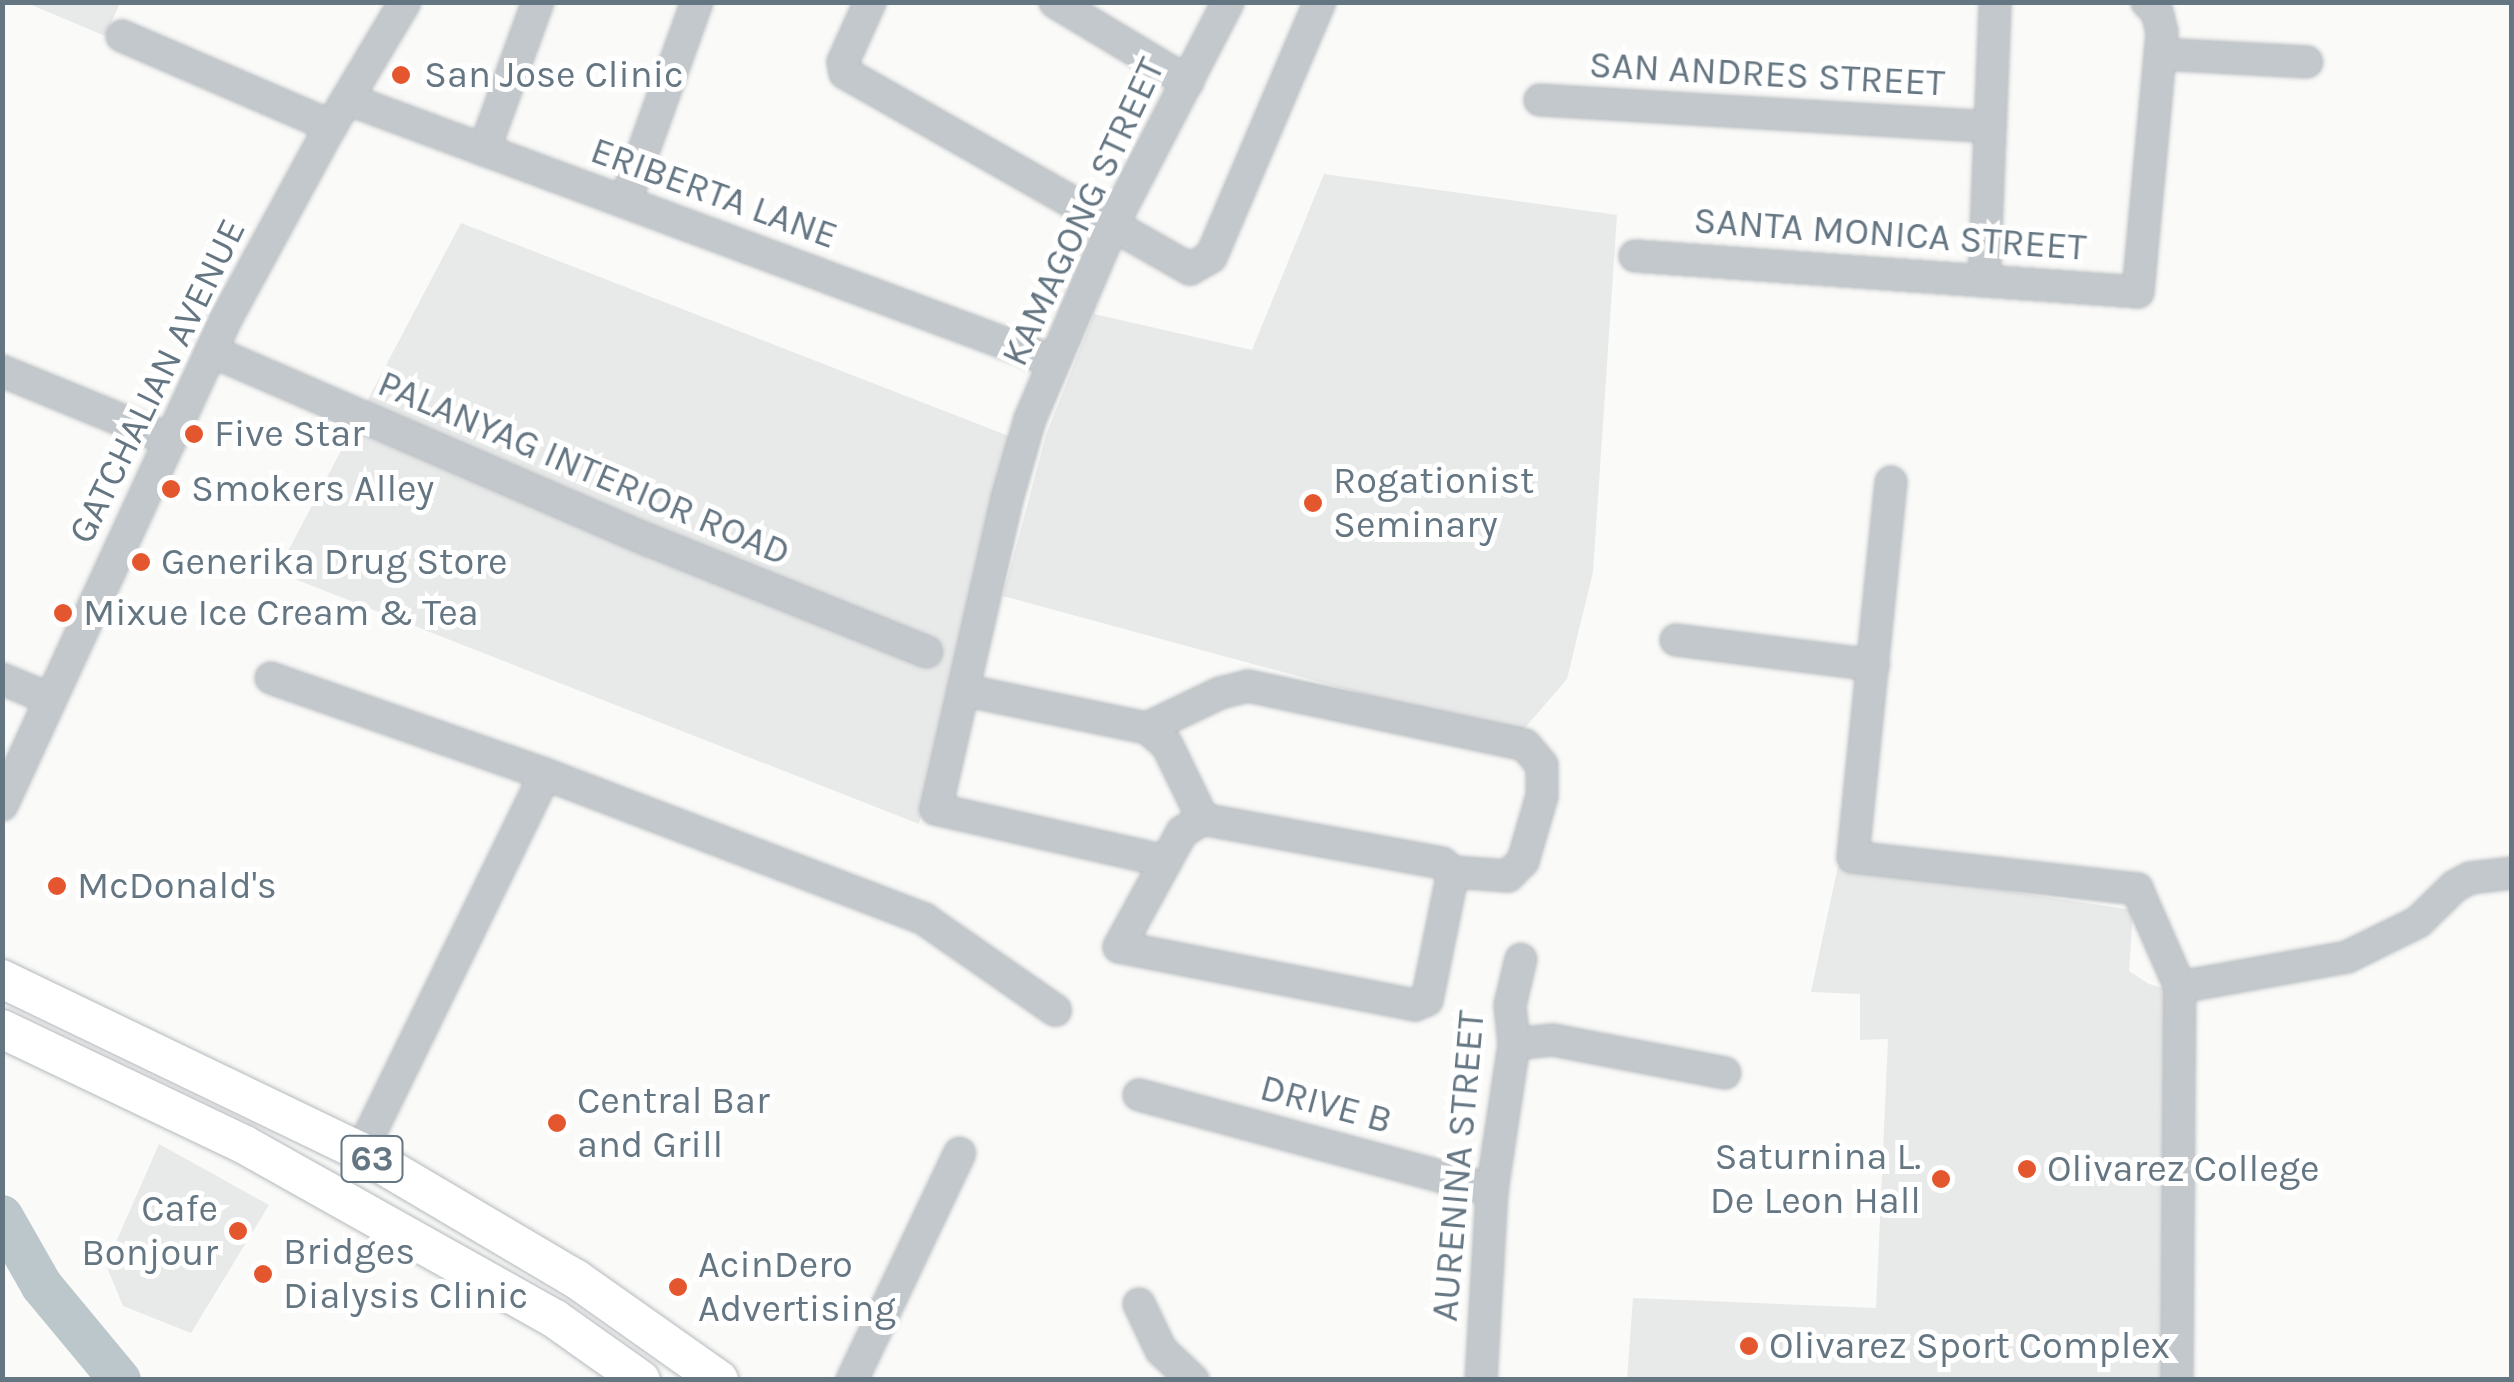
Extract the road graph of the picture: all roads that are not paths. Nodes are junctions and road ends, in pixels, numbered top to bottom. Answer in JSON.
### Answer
{"nodes":[{"id":1,"x":404,"y":2,"type":"edge"},
{"id":2,"x":538,"y":2,"type":"edge"},
{"id":3,"x":697,"y":2,"type":"edge"},
{"id":4,"x":870,"y":2,"type":"edge"},
{"id":5,"x":1055,"y":2,"type":"edge"},
{"id":6,"x":1228,"y":2,"type":"edge"},
{"id":7,"x":1320,"y":2,"type":"edge"},
{"id":8,"x":1995,"y":2,"type":"edge"},
{"id":9,"x":2147,"y":2,"type":"edge"},
{"id":10,"x":122,"y":36,"type":"dead end"},
{"id":11,"x":2160,"y":54,"type":"junction"},
{"id":12,"x":2307,"y":62,"type":"dead end"},
{"id":13,"x":1188,"y":82,"type":"junction"},
{"id":14,"x":1540,"y":100,"type":"dead end"},
{"id":15,"x":339,"y":112,"type":"junction"},
{"id":16,"x":1990,"y":127,"type":"junction"},
{"id":17,"x":484,"y":150,"type":"junction"},
{"id":18,"x":624,"y":202,"type":"junction"},
{"id":19,"x":1112,"y":224,"type":"junction"},
{"id":20,"x":1636,"y":256,"type":"dead end"},
{"id":21,"x":1984,"y":281,"type":"junction"},
{"id":22,"x":211,"y":350,"type":"junction"},
{"id":23,"x":1053,"y":361,"type":"junction"},
{"id":24,"x":2,"y":370,"type":"edge"},
{"id":25,"x":170,"y":440,"type":"junction"},
{"id":26,"x":1891,"y":482,"type":"dead end"},
{"id":27,"x":1676,"y":640,"type":"dead end"},
{"id":28,"x":927,"y":652,"type":"dead end"},
{"id":29,"x":1873,"y":665,"type":"junction"},
{"id":30,"x":271,"y":678,"type":"dead end"},
{"id":31,"x":2,"y":679,"type":"edge"},
{"id":32,"x":964,"y":690,"type":"junction"},
{"id":33,"x":50,"y":699,"type":"junction"},
{"id":34,"x":1146,"y":728,"type":"junction"},
{"id":35,"x":546,"y":774,"type":"junction"},
{"id":36,"x":2,"y":805,"type":"edge"},
{"id":37,"x":1203,"y":820,"type":"junction"},
{"id":38,"x":1166,"y":861,"type":"junction"},
{"id":39,"x":1453,"y":872,"type":"junction"},
{"id":40,"x":2512,"y":874,"type":"edge"},
{"id":41,"x":1520,"y":960,"type":"dead end"},
{"id":42,"x":2,"y":979,"type":"edge"},
{"id":43,"x":2180,"y":987,"type":"junction"},
{"id":44,"x":1056,"y":1010,"type":"dead end"},
{"id":45,"x":2,"y":1028,"type":"edge"},
{"id":46,"x":1514,"y":1044,"type":"junction"},
{"id":47,"x":1725,"y":1073,"type":"dead end"},
{"id":48,"x":1139,"y":1096,"type":"dead end"},
{"id":49,"x":361,"y":1152,"type":"junction"},
{"id":50,"x":960,"y":1152,"type":"dead end"},
{"id":51,"x":1492,"y":1190,"type":"junction"},
{"id":52,"x":518,"y":1245,"type":"junction"},
{"id":53,"x":496,"y":1286,"type":"junction"},
{"id":54,"x":1139,"y":1304,"type":"dead end"},
{"id":55,"x":641,"y":1380,"type":"edge"},
{"id":56,"x":718,"y":1380,"type":"edge"},
{"id":57,"x":852,"y":1380,"type":"edge"},
{"id":58,"x":1193,"y":1380,"type":"edge"},
{"id":59,"x":1481,"y":1380,"type":"edge"},
{"id":60,"x":2177,"y":1380,"type":"edge"}],
"edges":[{"from":1,"to":15,"type":"street","name":"GATCHALIAN AVENUE"},
{"from":2,"to":17,"type":"street"},
{"from":3,"to":18,"type":"street"},
{"from":4,"to":19,"type":"street"},
{"from":5,"to":13,"type":"street"},
{"from":6,"to":13,"type":"street","name":"KAMAGONG STREET"},
{"from":7,"to":19,"type":"street"},
{"from":8,"to":16,"type":"street"},
{"from":9,"to":11,"type":"street"},
{"from":10,"to":15,"type":"street","name":"ERIBERTA LANE"},
{"from":11,"to":12,"type":"street"},
{"from":11,"to":21,"type":"street","name":"SANTA MONICA STREET"},
{"from":13,"to":19,"type":"street","name":"KAMAGONG STREET"},
{"from":14,"to":16,"type":"street","name":"SAN ANDRES STREET"},
{"from":15,"to":17,"type":"street","name":"ERIBERTA LANE"},
{"from":15,"to":22,"type":"street","name":"GATCHALIAN AVENUE"},
{"from":16,"to":21,"type":"street"},
{"from":17,"to":18,"type":"street","name":"ERIBERTA LANE"},
{"from":18,"to":23,"type":"street","name":"ERIBERTA LANE"},
{"from":19,"to":23,"type":"street","name":"KAMAGONG STREET"},
{"from":20,"to":21,"type":"street","name":"SANTA MONICA STREET"},
{"from":22,"to":25,"type":"street","name":"GATCHALIAN AVENUE"},
{"from":22,"to":28,"type":"street","name":"PALANYAG INTERIOR ROAD"},
{"from":23,"to":32,"type":"street","name":"KAMAGONG STREET"},
{"from":24,"to":25,"type":"street"},
{"from":25,"to":33,"type":"street","name":"GATCHALIAN AVENUE"},
{"from":26,"to":29,"type":"street"},
{"from":27,"to":29,"type":"street"},
{"from":29,"to":43,"type":"street"},
{"from":30,"to":35,"type":"street"},
{"from":31,"to":33,"type":"street"},
{"from":32,"to":34,"type":"street"},
{"from":32,"to":38,"type":"street","name":"KAMAGONG STREET"},
{"from":33,"to":36,"type":"street","name":"GATCHALIAN AVENUE"},
{"from":34,"to":37,"type":"street"},
{"from":34,"to":39,"type":"street"},
{"from":35,"to":44,"type":"street"},
{"from":35,"to":49,"type":"street"},
{"from":37,"to":38,"type":"street"},
{"from":37,"to":39,"type":"street"},
{"from":38,"to":39,"type":"street"},
{"from":40,"to":43,"type":"street"},
{"from":41,"to":46,"type":"street","name":"AURENINA STREET"},
{"from":42,"to":49,"type":"main road","number":"63"},
{"from":43,"to":60,"type":"street"},
{"from":45,"to":53,"type":"main road","number":"63"},
{"from":46,"to":47,"type":"street"},
{"from":46,"to":51,"type":"street","name":"AURENINA STREET"},
{"from":48,"to":51,"type":"street","name":"DRIVE B"},
{"from":49,"to":52,"type":"main road","number":"63"},
{"from":50,"to":57,"type":"street"},
{"from":51,"to":59,"type":"street","name":"AURENINA STREET"},
{"from":52,"to":53,"type":"main road"},
{"from":52,"to":56,"type":"main road","number":"63"},
{"from":53,"to":55,"type":"main road","number":"63"},
{"from":54,"to":58,"type":"street"}]}
